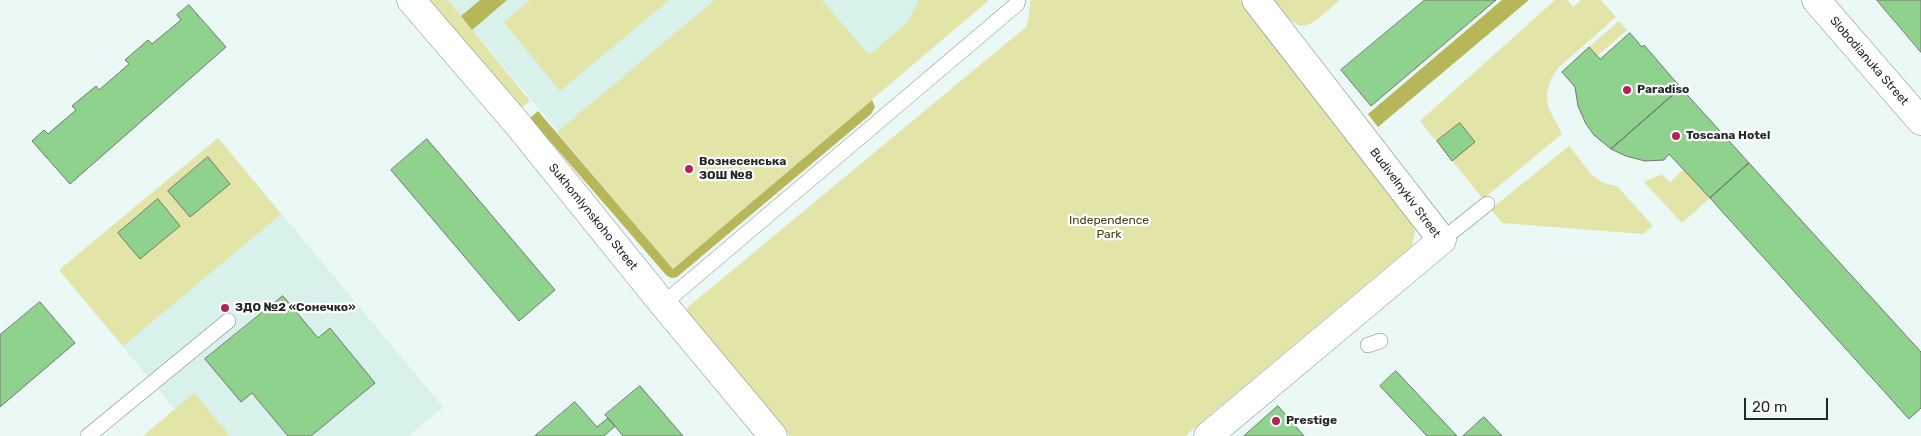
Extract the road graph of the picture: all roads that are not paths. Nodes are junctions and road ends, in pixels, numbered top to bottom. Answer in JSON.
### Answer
{"nodes":[{"id":1,"x":411,"y":0,"type":"edge"},
{"id":2,"x":1256,"y":0,"type":"edge"},
{"id":3,"x":1816,"y":0,"type":"edge"},
{"id":4,"x":1008,"y":4,"type":"edge"},
{"id":5,"x":1921,"y":121,"type":"edge"},
{"id":6,"x":1487,"y":204,"type":"dead end"},
{"id":7,"x":1442,"y":240,"type":"junction"},
{"id":8,"x":663,"y":304,"type":"junction"},
{"id":9,"x":228,"y":321,"type":"dead end"},
{"id":10,"x":88,"y":436,"type":"edge"},
{"id":11,"x":773,"y":436,"type":"edge"},
{"id":12,"x":1208,"y":436,"type":"edge"}],
"edges":[{"from":1,"to":8,"type":"street","name":"Sukhomlynskoho Street"},
{"from":2,"to":7,"type":"street","name":"Budivelnykiv Street"},
{"from":3,"to":5,"type":"street","name":"Slobodianuka Street"},
{"from":4,"to":8,"type":"lane"},
{"from":6,"to":7,"type":"lane"},
{"from":7,"to":12,"type":"street","name":"Budivelnykiv Street"},
{"from":8,"to":11,"type":"street","name":"Sukhomlynskoho Street"},
{"from":9,"to":10,"type":"lane"}]}
